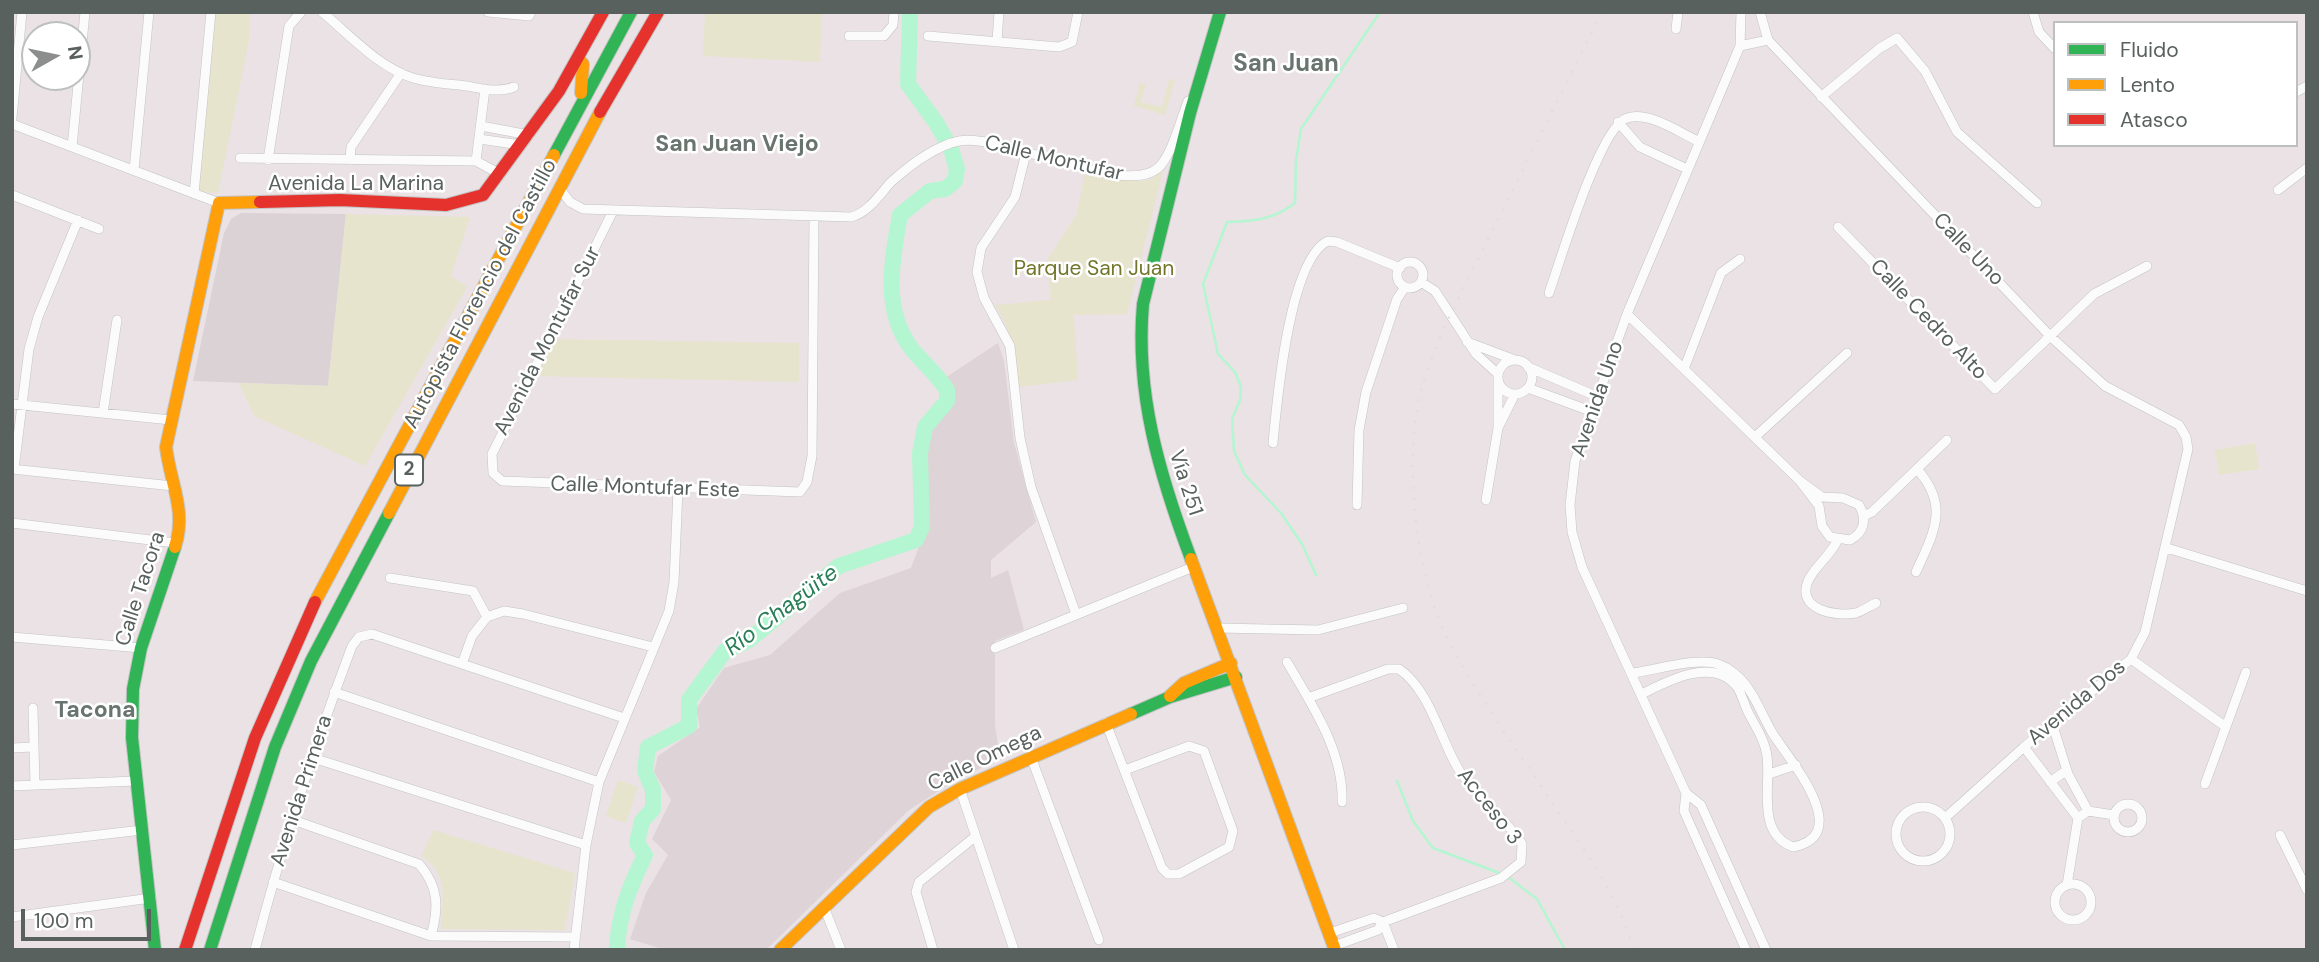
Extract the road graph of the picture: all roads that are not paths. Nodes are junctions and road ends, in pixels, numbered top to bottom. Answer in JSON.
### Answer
{"nodes":[{"id":1,"x":22,"y":12,"type":"edge"},
{"id":2,"x":85,"y":12,"type":"edge"},
{"id":3,"x":149,"y":12,"type":"edge"},
{"id":4,"x":211,"y":12,"type":"edge"},
{"id":5,"x":301,"y":12,"type":"edge"},
{"id":6,"x":322,"y":12,"type":"edge"},
{"id":7,"x":488,"y":12,"type":"edge"},
{"id":8,"x":603,"y":12,"type":"edge"},
{"id":9,"x":631,"y":12,"type":"edge"},
{"id":10,"x":658,"y":12,"type":"edge"},
{"id":11,"x":894,"y":12,"type":"edge"},
{"id":12,"x":999,"y":12,"type":"edge"},
{"id":13,"x":1078,"y":12,"type":"edge"},
{"id":14,"x":1220,"y":12,"type":"edge"},
{"id":15,"x":1678,"y":12,"type":"edge"},
{"id":16,"x":1741,"y":12,"type":"edge"},
{"id":17,"x":2033,"y":12,"type":"edge"},
{"id":18,"x":1761,"y":13,"type":"edge"},
{"id":19,"x":530,"y":14,"type":"edge"},
{"id":20,"x":1742,"y":25,"type":"junction"},
{"id":21,"x":1676,"y":29,"type":"dead end"},
{"id":22,"x":849,"y":36,"type":"dead end"},
{"id":23,"x":928,"y":36,"type":"dead end"},
{"id":24,"x":997,"y":41,"type":"junction"},
{"id":25,"x":1760,"y":41,"type":"junction"},
{"id":26,"x":1740,"y":46,"type":"junction"},
{"id":27,"x":2053,"y":47,"type":"edge"},
{"id":28,"x":1207,"y":50,"type":"junction"},
{"id":29,"x":578,"y":59,"type":"junction"},
{"id":30,"x":401,"y":73,"type":"junction"},
{"id":31,"x":514,"y":87,"type":"dead end"},
{"id":32,"x":485,"y":89,"type":"junction"},
{"id":33,"x":1821,"y":97,"type":"junction"},
{"id":34,"x":579,"y":103,"type":"junction"},
{"id":35,"x":12,"y":118,"type":"edge"},
{"id":36,"x":1618,"y":122,"type":"junction"},
{"id":37,"x":12,"y":124,"type":"edge"},
{"id":38,"x":481,"y":126,"type":"junction"},
{"id":39,"x":479,"y":139,"type":"junction"},
{"id":40,"x":525,"y":140,"type":"junction"},
{"id":41,"x":1698,"y":141,"type":"junction"},
{"id":42,"x":72,"y":148,"type":"junction"},
{"id":43,"x":1026,"y":153,"type":"junction"},
{"id":44,"x":240,"y":158,"type":"dead end"},
{"id":45,"x":268,"y":160,"type":"junction"},
{"id":46,"x":350,"y":160,"type":"junction"},
{"id":47,"x":476,"y":161,"type":"junction"},
{"id":48,"x":2307,"y":168,"type":"edge"},
{"id":49,"x":1686,"y":169,"type":"junction"},
{"id":50,"x":134,"y":170,"type":"junction"},
{"id":51,"x":500,"y":174,"type":"junction"},
{"id":52,"x":560,"y":189,"type":"junction"},
{"id":53,"x":2278,"y":190,"type":"dead end"},
{"id":54,"x":194,"y":194,"type":"junction"},
{"id":55,"x":13,"y":197,"type":"edge"},
{"id":56,"x":219,"y":203,"type":"junction"},
{"id":57,"x":2037,"y":203,"type":"dead end"},
{"id":58,"x":614,"y":211,"type":"junction"},
{"id":59,"x":814,"y":217,"type":"junction"},
{"id":60,"x":78,"y":220,"type":"junction"},
{"id":61,"x":1838,"y":226,"type":"dead end"},
{"id":62,"x":99,"y":229,"type":"dead end"},
{"id":63,"x":1740,"y":259,"type":"dead end"},
{"id":64,"x":2147,"y":266,"type":"dead end"},
{"id":65,"x":1400,"y":268,"type":"junction"},
{"id":66,"x":1421,"y":282,"type":"junction"},
{"id":67,"x":1405,"y":287,"type":"junction"},
{"id":68,"x":1549,"y":293,"type":"dead end"},
{"id":69,"x":1628,"y":314,"type":"junction"},
{"id":70,"x":117,"y":320,"type":"dead end"},
{"id":71,"x":2051,"y":337,"type":"junction"},
{"id":72,"x":1465,"y":341,"type":"junction"},
{"id":73,"x":1847,"y":354,"type":"dead end"},
{"id":74,"x":1515,"y":360,"type":"junction"},
{"id":75,"x":1528,"y":367,"type":"junction"},
{"id":76,"x":1684,"y":369,"type":"junction"},
{"id":77,"x":1498,"y":377,"type":"junction"},
{"id":78,"x":1528,"y":388,"type":"junction"},
{"id":79,"x":1515,"y":394,"type":"junction"},
{"id":80,"x":1598,"y":397,"type":"junction"},
{"id":81,"x":17,"y":405,"type":"edge"},
{"id":82,"x":1593,"y":412,"type":"junction"},
{"id":83,"x":103,"y":413,"type":"junction"},
{"id":84,"x":171,"y":420,"type":"junction"},
{"id":85,"x":1498,"y":428,"type":"junction"},
{"id":86,"x":2186,"y":436,"type":"joint"},
{"id":87,"x":1755,"y":437,"type":"junction"},
{"id":88,"x":1947,"y":440,"type":"dead end"},
{"id":89,"x":1273,"y":443,"type":"dead end"},
{"id":90,"x":13,"y":469,"type":"edge"},
{"id":91,"x":1917,"y":469,"type":"junction"},
{"id":92,"x":493,"y":472,"type":"joint"},
{"id":93,"x":1800,"y":481,"type":"junction"},
{"id":94,"x":173,"y":486,"type":"junction"},
{"id":95,"x":678,"y":490,"type":"junction"},
{"id":96,"x":1486,"y":500,"type":"dead end"},
{"id":97,"x":1357,"y":505,"type":"dead end"},
{"id":98,"x":1864,"y":516,"type":"junction"},
{"id":99,"x":12,"y":523,"type":"edge"},
{"id":100,"x":1837,"y":541,"type":"junction"},
{"id":101,"x":175,"y":543,"type":"junction"},
{"id":102,"x":2166,"y":548,"type":"junction"},
{"id":103,"x":1193,"y":567,"type":"junction"},
{"id":104,"x":1916,"y":572,"type":"dead end"},
{"id":105,"x":390,"y":578,"type":"dead end"},
{"id":106,"x":2307,"y":591,"type":"edge"},
{"id":107,"x":1875,"y":603,"type":"dead end"},
{"id":108,"x":1404,"y":608,"type":"dead end"},
{"id":109,"x":1076,"y":614,"type":"junction"},
{"id":110,"x":487,"y":617,"type":"junction"},
{"id":111,"x":1217,"y":628,"type":"junction"},
{"id":112,"x":12,"y":637,"type":"edge"},
{"id":113,"x":653,"y":647,"type":"junction"},
{"id":114,"x":141,"y":648,"type":"junction"},
{"id":115,"x":995,"y":649,"type":"dead end"},
{"id":116,"x":2130,"y":659,"type":"junction"},
{"id":117,"x":1287,"y":662,"type":"dead end"},
{"id":118,"x":1231,"y":663,"type":"junction"},
{"id":119,"x":1688,"y":663,"type":"junction"},
{"id":120,"x":462,"y":664,"type":"junction"},
{"id":121,"x":2246,"y":672,"type":"dead end"},
{"id":122,"x":1633,"y":673,"type":"junction"},
{"id":123,"x":1691,"y":674,"type":"junction"},
{"id":124,"x":1236,"y":677,"type":"junction"},
{"id":125,"x":334,"y":692,"type":"junction"},
{"id":126,"x":1642,"y":694,"type":"junction"},
{"id":127,"x":1170,"y":697,"type":"junction"},
{"id":128,"x":1308,"y":698,"type":"junction"},
{"id":129,"x":1759,"y":707,"type":"junction"},
{"id":130,"x":33,"y":708,"type":"dead end"},
{"id":131,"x":1748,"y":712,"type":"junction"},
{"id":132,"x":624,"y":718,"type":"junction"},
{"id":133,"x":1106,"y":723,"type":"junction"},
{"id":134,"x":2052,"y":723,"type":"junction"},
{"id":135,"x":2226,"y":727,"type":"junction"},
{"id":136,"x":33,"y":747,"type":"junction"},
{"id":137,"x":2024,"y":747,"type":"junction"},
{"id":138,"x":12,"y":748,"type":"edge"},
{"id":139,"x":310,"y":757,"type":"junction"},
{"id":140,"x":1031,"y":757,"type":"junction"},
{"id":141,"x":1796,"y":765,"type":"junction"},
{"id":142,"x":1125,"y":769,"type":"junction"},
{"id":143,"x":2067,"y":770,"type":"junction"},
{"id":144,"x":1769,"y":774,"type":"junction"},
{"id":145,"x":136,"y":780,"type":"junction"},
{"id":146,"x":599,"y":782,"type":"junction"},
{"id":147,"x":2050,"y":782,"type":"junction"},
{"id":148,"x":2205,"y":784,"type":"dead end"},
{"id":149,"x":35,"y":785,"type":"junction"},
{"id":150,"x":12,"y":786,"type":"edge"},
{"id":151,"x":960,"y":789,"type":"junction"},
{"id":152,"x":1686,"y":793,"type":"junction"},
{"id":153,"x":1342,"y":802,"type":"dead end"},
{"id":154,"x":2088,"y":811,"type":"junction"},
{"id":155,"x":2114,"y":815,"type":"dead end"},
{"id":156,"x":1945,"y":818,"type":"junction"},
{"id":157,"x":2078,"y":818,"type":"junction"},
{"id":158,"x":290,"y":819,"type":"junction"},
{"id":159,"x":142,"y":830,"type":"junction"},
{"id":160,"x":2280,"y":835,"type":"dead end"},
{"id":161,"x":976,"y":836,"type":"junction"},
{"id":162,"x":12,"y":845,"type":"edge"},
{"id":163,"x":586,"y":845,"type":"junction"},
{"id":164,"x":273,"y":882,"type":"junction"},
{"id":165,"x":2067,"y":885,"type":"junction"},
{"id":166,"x":2307,"y":890,"type":"edge"},
{"id":167,"x":150,"y":898,"type":"junction"},
{"id":168,"x":824,"y":907,"type":"junction"},
{"id":169,"x":12,"y":917,"type":"edge"},
{"id":170,"x":1383,"y":922,"type":"junction"},
{"id":171,"x":430,"y":936,"type":"junction"},
{"id":172,"x":575,"y":937,"type":"junction"},
{"id":173,"x":1099,"y":940,"type":"dead end"},
{"id":174,"x":1333,"y":943,"type":"edge"},
{"id":175,"x":257,"y":949,"type":"edge"},
{"id":176,"x":156,"y":950,"type":"edge"},
{"id":177,"x":185,"y":950,"type":"edge"},
{"id":178,"x":211,"y":950,"type":"edge"},
{"id":179,"x":574,"y":950,"type":"edge"},
{"id":180,"x":779,"y":950,"type":"edge"},
{"id":181,"x":841,"y":950,"type":"edge"},
{"id":182,"x":933,"y":950,"type":"edge"},
{"id":183,"x":1014,"y":950,"type":"edge"},
{"id":184,"x":1394,"y":950,"type":"edge"},
{"id":185,"x":1746,"y":950,"type":"edge"},
{"id":186,"x":1766,"y":950,"type":"edge"}],
"edges":[{"from":1,"to":35,"type":"street"},
{"from":2,"to":42,"type":"street"},
{"from":3,"to":50,"type":"street"},
{"from":4,"to":54,"type":"street"},
{"from":5,"to":45,"type":"street"},
{"from":6,"to":30,"type":"street"},
{"from":7,"to":19,"type":"street"},
{"from":8,"to":29,"type":"main road","name":"Avenida La Marina"},
{"from":9,"to":34,"type":"main road","name":"Autopista Florencio del Castillo","number":"2"},
{"from":10,"to":52,"type":"main road","name":"Autopista Florencio del Castillo","number":"2"},
{"from":11,"to":22,"type":"street"},
{"from":12,"to":24,"type":"street"},
{"from":13,"to":24,"type":"street"},
{"from":14,"to":28,"type":"main road","name":"Vía 251"},
{"from":15,"to":21,"type":"street"},
{"from":16,"to":20,"type":"street","name":"Avenida Uno"},
{"from":17,"to":27,"type":"street"},
{"from":18,"to":25,"type":"street"},
{"from":20,"to":25,"type":"street","name":"Calle Uno"},
{"from":20,"to":26,"type":"street","name":"Avenida Uno"},
{"from":23,"to":24,"type":"street"},
{"from":25,"to":26,"type":"street"},
{"from":25,"to":33,"type":"street","name":"Calle Uno"},
{"from":26,"to":41,"type":"street","name":"Avenida Uno"},
{"from":28,"to":43,"type":"street","name":"Calle Montufar"},
{"from":28,"to":103,"type":"main road","name":"Vía 251"},
{"from":29,"to":34,"type":"main road"},
{"from":29,"to":40,"type":"main road","name":"Avenida La Marina"},
{"from":30,"to":32,"type":"street"},
{"from":30,"to":46,"type":"street"},
{"from":31,"to":32,"type":"street"},
{"from":32,"to":38,"type":"street"},
{"from":33,"to":57,"type":"street"},
{"from":33,"to":71,"type":"street","name":"Calle Uno"},
{"from":34,"to":177,"type":"main road","name":"Autopista Florencio del Castillo","number":"2"},
{"from":36,"to":41,"type":"street"},
{"from":36,"to":49,"type":"street"},
{"from":36,"to":68,"type":"street"},
{"from":37,"to":42,"type":"street"},
{"from":38,"to":39,"type":"street"},
{"from":38,"to":40,"type":"street"},
{"from":39,"to":40,"type":"street"},
{"from":39,"to":47,"type":"street"},
{"from":40,"to":51,"type":"main road","name":"Avenida La Marina"},
{"from":41,"to":49,"type":"street","name":"Avenida Uno"},
{"from":42,"to":50,"type":"street"},
{"from":43,"to":59,"type":"street","name":"Calle Montufar"},
{"from":43,"to":109,"type":"street"},
{"from":44,"to":45,"type":"street"},
{"from":45,"to":46,"type":"street"},
{"from":46,"to":47,"type":"street"},
{"from":47,"to":51,"type":"street"},
{"from":48,"to":53,"type":"street"},
{"from":49,"to":69,"type":"street","name":"Avenida Uno"},
{"from":50,"to":54,"type":"street"},
{"from":51,"to":56,"type":"main road","name":"Avenida La Marina"},
{"from":52,"to":58,"type":"street","name":"Calle Montufar"},
{"from":52,"to":178,"type":"main road","name":"Autopista Florencio del Castillo","number":"2"},
{"from":54,"to":56,"type":"street"},
{"from":55,"to":60,"type":"street"},
{"from":56,"to":84,"type":"main road","name":"Calle Tacora"},
{"from":58,"to":59,"type":"street","name":"Calle Montufar"},
{"from":58,"to":92,"type":"street","name":"Avenida Montufar Sur"},
{"from":59,"to":95,"type":"street","name":"Calle Montufar Este"},
{"from":60,"to":62,"type":"street"},
{"from":60,"to":81,"type":"street"},
{"from":61,"to":71,"type":"street","name":"Calle Cedro Alto"},
{"from":63,"to":76,"type":"street"},
{"from":64,"to":71,"type":"street"},
{"from":65,"to":66,"type":"street"},
{"from":65,"to":67,"type":"street"},
{"from":65,"to":89,"type":"street"},
{"from":66,"to":67,"type":"street"},
{"from":66,"to":72,"type":"street"},
{"from":67,"to":97,"type":"street"},
{"from":69,"to":76,"type":"street"},
{"from":69,"to":80,"type":"street","name":"Avenida Uno"},
{"from":70,"to":83,"type":"street"},
{"from":71,"to":86,"type":"street","name":"Calle Uno"},
{"from":72,"to":74,"type":"street"},
{"from":72,"to":77,"type":"street"},
{"from":73,"to":87,"type":"street"},
{"from":74,"to":75,"type":"street"},
{"from":74,"to":77,"type":"street"},
{"from":75,"to":78,"type":"street"},
{"from":75,"to":80,"type":"street"},
{"from":76,"to":87,"type":"street"},
{"from":77,"to":79,"type":"street"},
{"from":77,"to":85,"type":"street"},
{"from":78,"to":79,"type":"street"},
{"from":78,"to":82,"type":"street"},
{"from":79,"to":85,"type":"street"},
{"from":80,"to":82,"type":"street","name":"Avenida Uno"},
{"from":81,"to":83,"type":"street"},
{"from":81,"to":90,"type":"street"},
{"from":82,"to":122,"type":"street","name":"Avenida Uno"},
{"from":83,"to":84,"type":"street"},
{"from":84,"to":94,"type":"main road","name":"Calle Tacora"},
{"from":85,"to":96,"type":"street"},
{"from":86,"to":102,"type":"street","name":"Avenida Dos"},
{"from":87,"to":93,"type":"street"},
{"from":88,"to":91,"type":"street"},
{"from":90,"to":94,"type":"street"},
{"from":91,"to":98,"type":"street"},
{"from":91,"to":104,"type":"street"},
{"from":92,"to":95,"type":"street","name":"Calle Montufar Este"},
{"from":93,"to":98,"type":"street"},
{"from":93,"to":100,"type":"street"},
{"from":94,"to":101,"type":"main road","name":"Calle Tacora"},
{"from":95,"to":113,"type":"street"},
{"from":98,"to":100,"type":"street"},
{"from":99,"to":101,"type":"street"},
{"from":100,"to":107,"type":"street"},
{"from":101,"to":114,"type":"main road","name":"Calle Tacora"},
{"from":102,"to":106,"type":"street"},
{"from":102,"to":116,"type":"street","name":"Avenida Dos"},
{"from":103,"to":109,"type":"street"},
{"from":103,"to":111,"type":"main road","name":"Vía 251"},
{"from":105,"to":110,"type":"street"},
{"from":108,"to":111,"type":"street"},
{"from":109,"to":115,"type":"street"},
{"from":110,"to":113,"type":"street"},
{"from":110,"to":120,"type":"street"},
{"from":111,"to":118,"type":"main road","name":"Vía 251"},
{"from":112,"to":114,"type":"street"},
{"from":113,"to":132,"type":"street"},
{"from":114,"to":145,"type":"main road","name":"Calle Tacora"},
{"from":116,"to":134,"type":"street","name":"Avenida Dos"},
{"from":116,"to":135,"type":"street"},
{"from":117,"to":128,"type":"street"},
{"from":118,"to":124,"type":"main road","name":"Vía 251"},
{"from":118,"to":127,"type":"main road","name":"Calle Omega"},
{"from":119,"to":122,"type":"street"},
{"from":119,"to":123,"type":"street"},
{"from":119,"to":129,"type":"street"},
{"from":120,"to":125,"type":"street","name":"Avenida Primera"},
{"from":120,"to":132,"type":"street"},
{"from":121,"to":135,"type":"street"},
{"from":122,"to":126,"type":"street","name":"Avenida Uno"},
{"from":123,"to":126,"type":"street"},
{"from":123,"to":131,"type":"street"},
{"from":124,"to":127,"type":"main road","name":"Calle Omega"},
{"from":124,"to":174,"type":"main road","name":"Vía 251"},
{"from":125,"to":139,"type":"street","name":"Avenida Primera"},
{"from":125,"to":146,"type":"street"},
{"from":126,"to":152,"type":"street","name":"Avenida Uno"},
{"from":127,"to":133,"type":"main road","name":"Calle Omega"},
{"from":128,"to":153,"type":"street"},
{"from":128,"to":170,"type":"street","name":"Acceso 3"},
{"from":129,"to":131,"type":"street"},
{"from":129,"to":141,"type":"street"},
{"from":130,"to":136,"type":"street"},
{"from":131,"to":144,"type":"street"},
{"from":132,"to":146,"type":"street"},
{"from":133,"to":140,"type":"main road","name":"Calle Omega"},
{"from":133,"to":142,"type":"street"},
{"from":134,"to":137,"type":"street","name":"Avenida Dos"},
{"from":134,"to":143,"type":"street"},
{"from":135,"to":148,"type":"street"},
{"from":136,"to":138,"type":"street"},
{"from":136,"to":149,"type":"street"},
{"from":137,"to":147,"type":"street"},
{"from":137,"to":156,"type":"street","name":"Avenida Dos"},
{"from":139,"to":158,"type":"street","name":"Avenida Primera"},
{"from":139,"to":163,"type":"street"},
{"from":140,"to":151,"type":"main road","name":"Calle Omega"},
{"from":140,"to":173,"type":"street"},
{"from":141,"to":144,"type":"street"},
{"from":141,"to":144,"type":"street"},
{"from":142,"to":142,"type":"street"},
{"from":143,"to":147,"type":"street"},
{"from":143,"to":154,"type":"street"},
{"from":145,"to":149,"type":"street"},
{"from":145,"to":159,"type":"main road","name":"Calle Tacora"},
{"from":146,"to":163,"type":"street"},
{"from":147,"to":157,"type":"street"},
{"from":149,"to":150,"type":"street"},
{"from":151,"to":161,"type":"street"},
{"from":151,"to":168,"type":"main road","name":"Calle Omega"},
{"from":152,"to":185,"type":"street","name":"Avenida Uno"},
{"from":152,"to":186,"type":"street","name":"Avenida Uno"},
{"from":154,"to":155,"type":"street"},
{"from":154,"to":157,"type":"street"},
{"from":156,"to":156,"type":"street"},
{"from":157,"to":165,"type":"street"},
{"from":158,"to":164,"type":"street","name":"Avenida Primera"},
{"from":158,"to":171,"type":"street"},
{"from":159,"to":162,"type":"street"},
{"from":159,"to":167,"type":"main road","name":"Calle Tacora"},
{"from":160,"to":166,"type":"street"},
{"from":161,"to":182,"type":"street"},
{"from":161,"to":183,"type":"street"},
{"from":163,"to":172,"type":"street"},
{"from":164,"to":171,"type":"street"},
{"from":164,"to":175,"type":"street","name":"Avenida Primera"},
{"from":165,"to":165,"type":"street"},
{"from":167,"to":169,"type":"street"},
{"from":167,"to":176,"type":"main road","name":"Calle Tacora"},
{"from":168,"to":180,"type":"main road","name":"Calle Omega"},
{"from":168,"to":181,"type":"street"},
{"from":170,"to":174,"type":"street","name":"Acceso 3"},
{"from":170,"to":184,"type":"street"},
{"from":171,"to":172,"type":"street"},
{"from":172,"to":179,"type":"street"}]}
